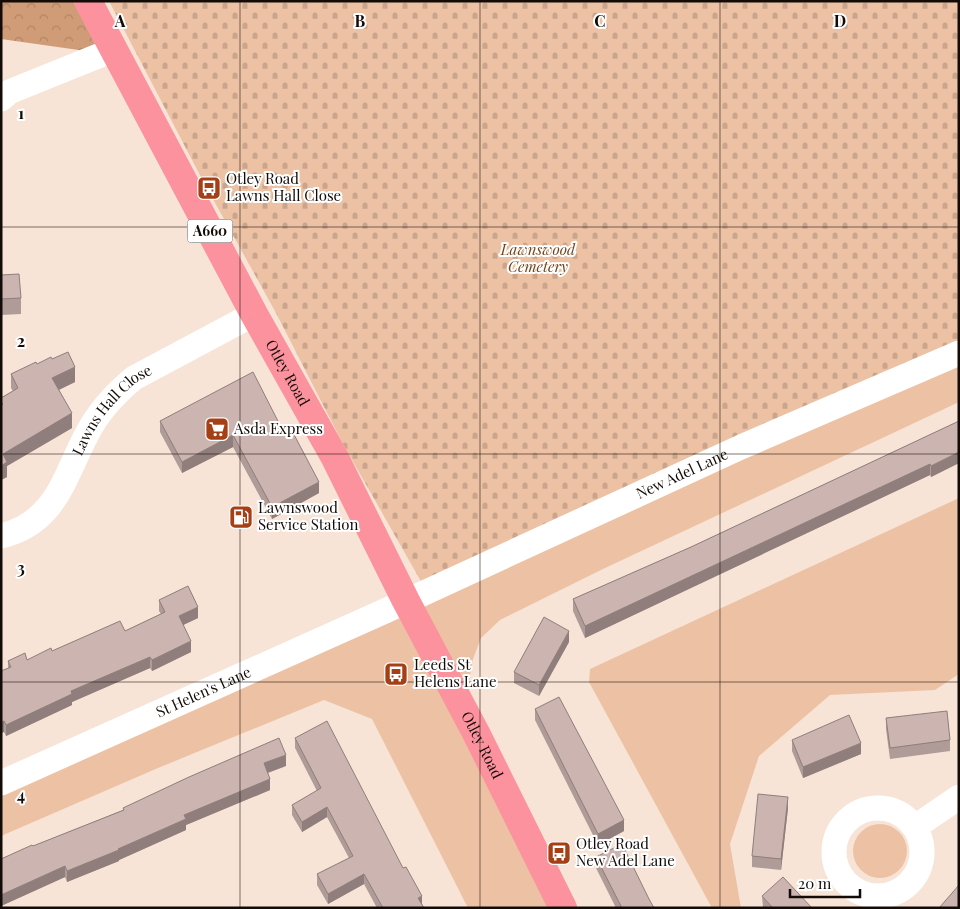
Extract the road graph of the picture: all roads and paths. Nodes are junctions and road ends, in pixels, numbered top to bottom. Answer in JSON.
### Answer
{"nodes":[{"id":1,"x":88,"y":1,"type":"edge"},
{"id":2,"x":113,"y":50,"type":"junction"},
{"id":3,"x":1,"y":99,"type":"edge"},
{"id":4,"x":254,"y":314,"type":"junction"},
{"id":5,"x":959,"y":353,"type":"edge"},
{"id":6,"x":1,"y":536,"type":"edge"},
{"id":7,"x":406,"y":601,"type":"junction"},
{"id":8,"x":1,"y":783,"type":"edge"},
{"id":9,"x":959,"y":798,"type":"edge"},
{"id":10,"x":915,"y":827,"type":"dead end"},
{"id":11,"x":563,"y":908,"type":"edge"}],
"edges":[{"from":1,"to":2,"type":"highway","name":"Otley Road","number":"A660"},
{"from":2,"to":3,"type":"street"},
{"from":2,"to":4,"type":"highway","name":"Otley Road","number":"A660"},
{"from":4,"to":6,"type":"street","name":"Lawns Hall Close"},
{"from":4,"to":7,"type":"highway","name":"Otley Road","number":"A660"},
{"from":5,"to":7,"type":"street","name":"New Adel Lane"},
{"from":7,"to":8,"type":"street","name":"St Helen's Lane"},
{"from":7,"to":11,"type":"highway","name":"Otley Road","number":"A660"},
{"from":9,"to":10,"type":"street"}]}
